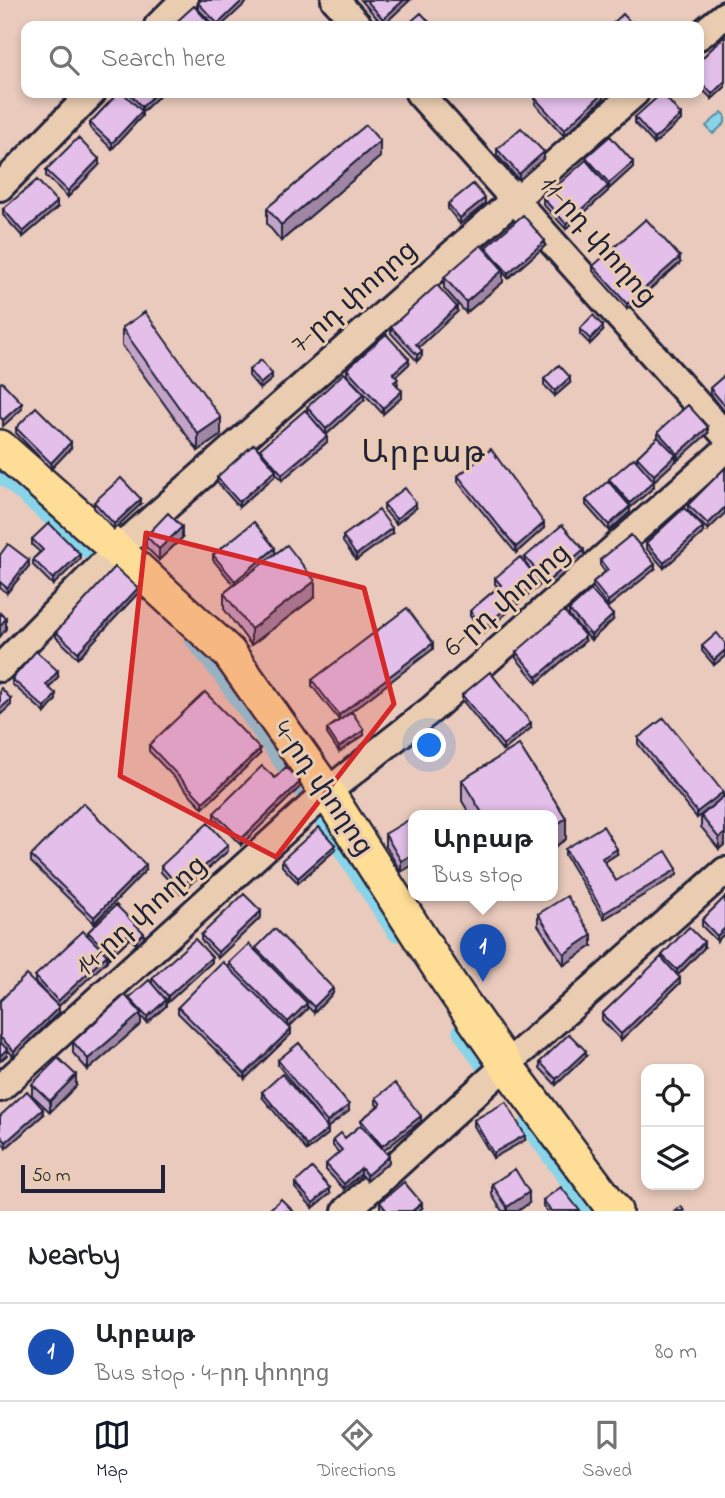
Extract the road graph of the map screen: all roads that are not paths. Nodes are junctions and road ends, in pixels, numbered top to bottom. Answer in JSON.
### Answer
{"nodes":[{"id":1,"x":184,"y":0,"type":"edge"},
{"id":2,"x":335,"y":0,"type":"edge"},
{"id":3,"x":725,"y":15,"type":"edge"},
{"id":4,"x":163,"y":21,"type":"edge"},
{"id":5,"x":354,"y":21,"type":"edge"},
{"id":6,"x":704,"y":32,"type":"edge"},
{"id":7,"x":87,"y":98,"type":"edge"},
{"id":8,"x":424,"y":98,"type":"edge"},
{"id":9,"x":629,"y":98,"type":"edge"},
{"id":10,"x":0,"y":187,"type":"edge"},
{"id":11,"x":516,"y":198,"type":"junction"},
{"id":12,"x":725,"y":435,"type":"edge"},
{"id":13,"x":0,"y":447,"type":"edge"},
{"id":14,"x":725,"y":451,"type":"edge"},
{"id":15,"x":117,"y":550,"type":"junction"},
{"id":16,"x":0,"y":668,"type":"edge"},
{"id":17,"x":327,"y":792,"type":"junction"},
{"id":18,"x":725,"y":871,"type":"edge"},
{"id":19,"x":506,"y":1065,"type":"junction"},
{"id":20,"x":0,"y":1088,"type":"edge"},
{"id":21,"x":346,"y":1211,"type":"edge"},
{"id":22,"x":615,"y":1211,"type":"edge"}],
"edges":[{"from":1,"to":4,"type":"street"},
{"from":2,"to":5,"type":"street"},
{"from":3,"to":6,"type":"street"},
{"from":7,"to":10,"type":"street"},
{"from":8,"to":11,"type":"street","name":"11-րդ փողոց"},
{"from":9,"to":11,"type":"street","name":"7-րդ փողոց"},
{"from":11,"to":12,"type":"street","name":"11-րդ փողոց"},
{"from":11,"to":15,"type":"street","name":"7-րդ փողոց"},
{"from":13,"to":15,"type":"main road","name":"4-րդ փողոց"},
{"from":14,"to":17,"type":"street","name":"6-րդ փողոց"},
{"from":15,"to":16,"type":"street","name":"7-րդ փողոց"},
{"from":15,"to":17,"type":"main road","name":"4-րդ փողոց"},
{"from":17,"to":19,"type":"main road","name":"4-րդ փողոց"},
{"from":17,"to":20,"type":"street","name":"14-րդ փողոց"},
{"from":18,"to":19,"type":"street"},
{"from":19,"to":21,"type":"street"},
{"from":19,"to":22,"type":"main road","name":"4-րդ փողոց"}]}
